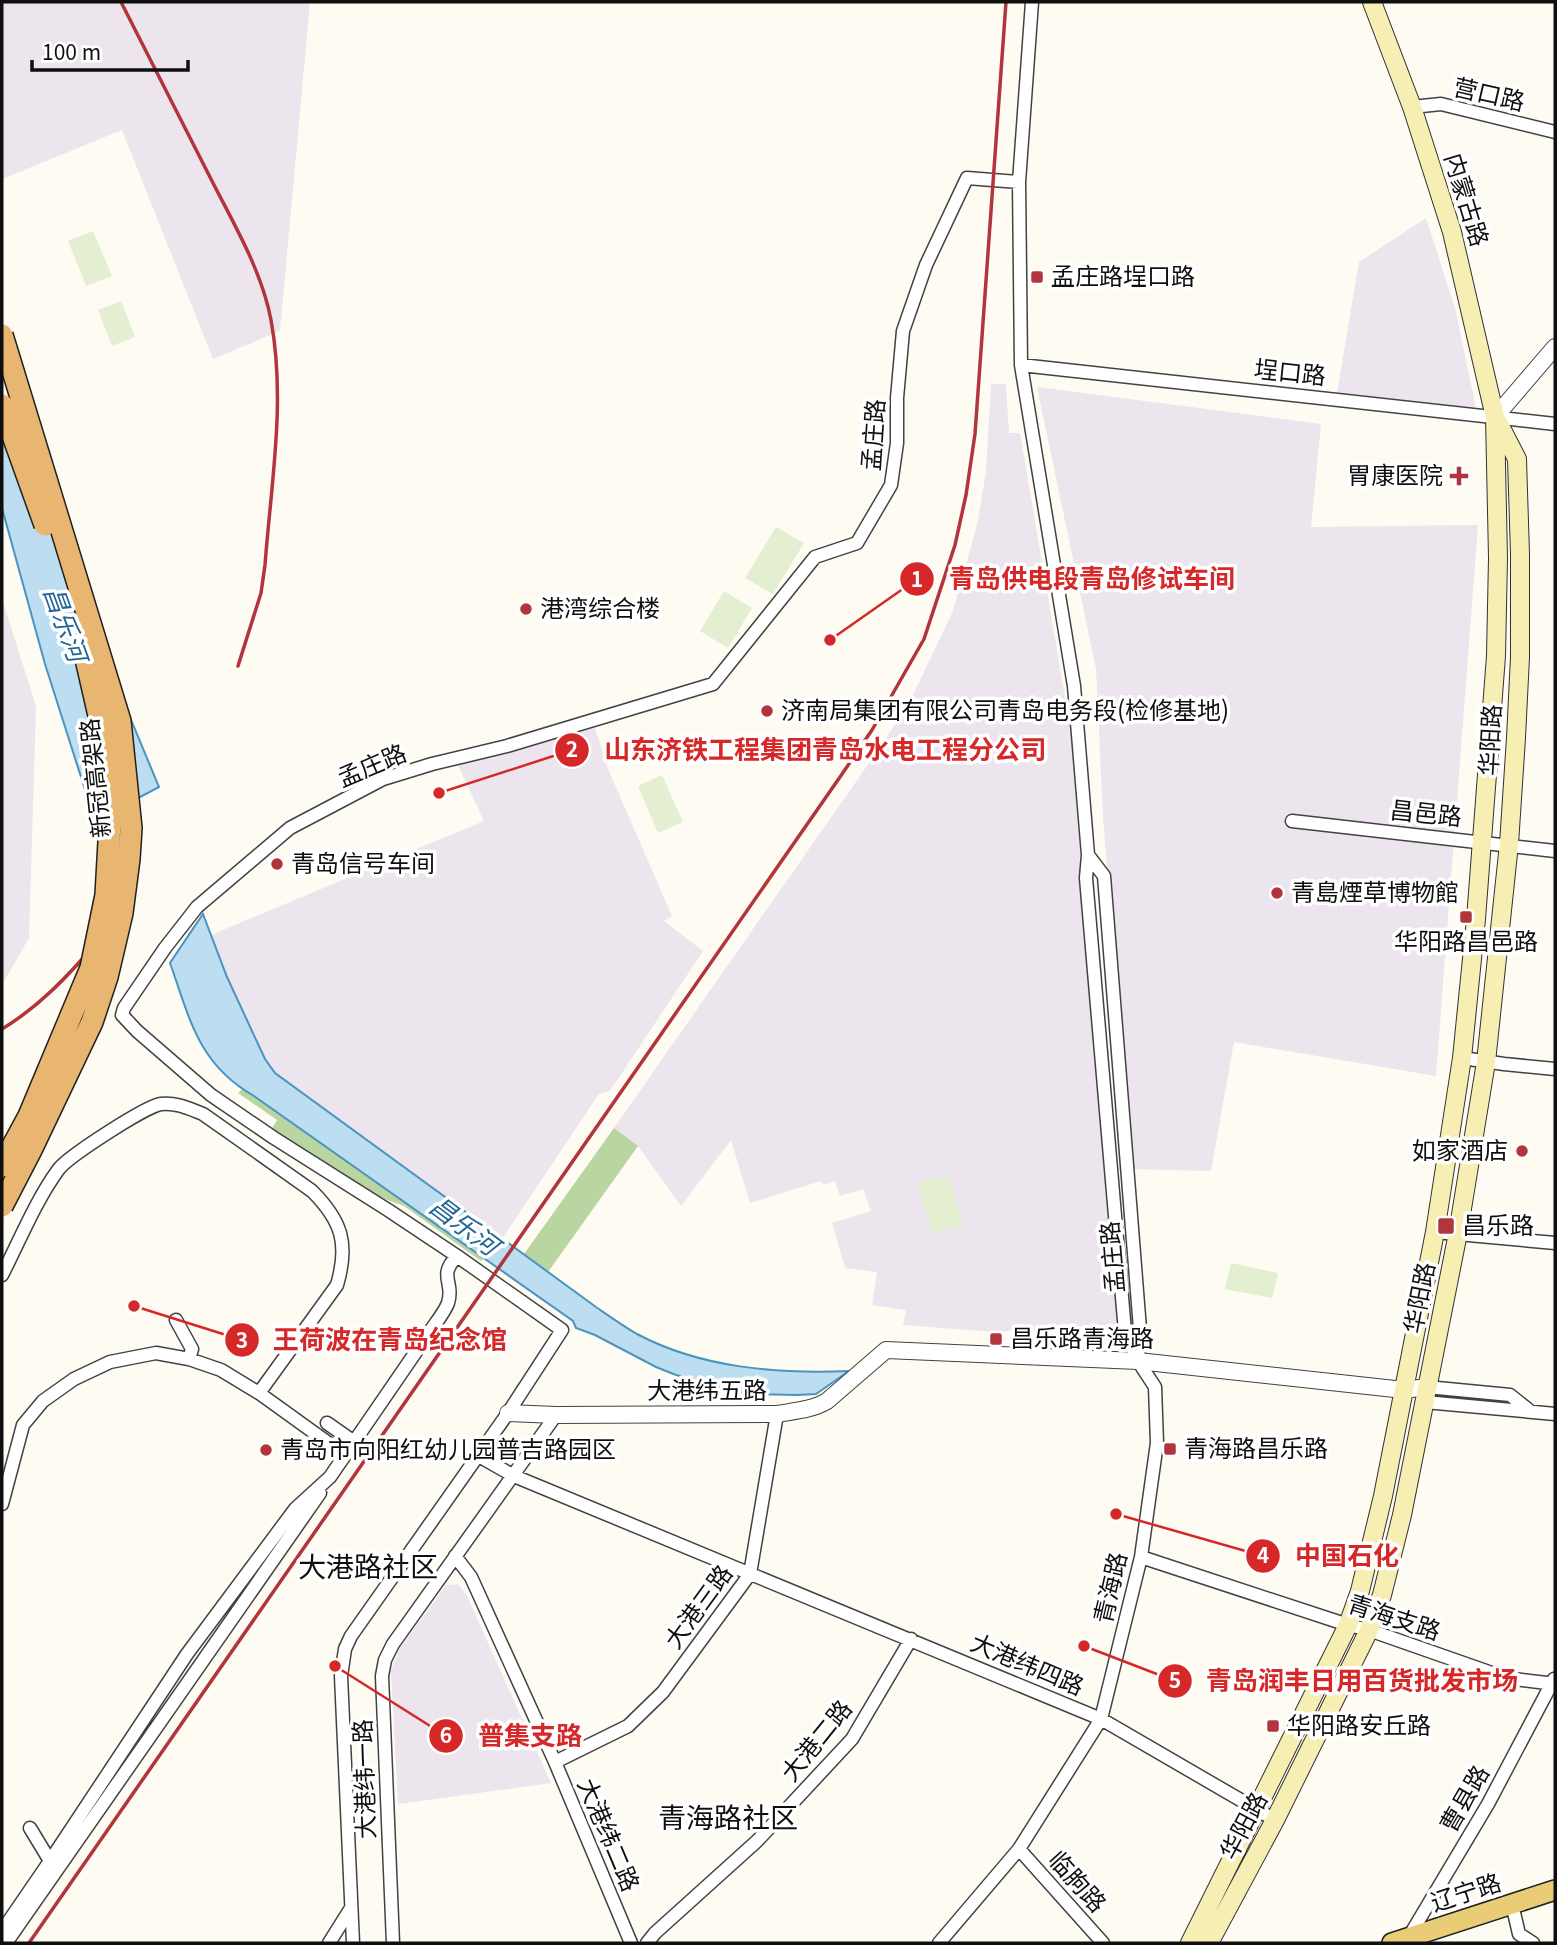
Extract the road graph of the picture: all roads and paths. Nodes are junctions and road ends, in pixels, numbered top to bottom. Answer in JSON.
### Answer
{"nodes":[{"id":1,"x":1032,"y":2,"type":"edge"},
{"id":2,"x":1372,"y":2,"type":"edge"},
{"id":3,"x":1412,"y":107,"type":"junction"},
{"id":4,"x":1555,"y":132,"type":"edge"},
{"id":5,"x":1018,"y":182,"type":"junction"},
{"id":6,"x":2,"y":335,"type":"edge"},
{"id":7,"x":1555,"y":347,"type":"edge"},
{"id":8,"x":1021,"y":365,"type":"junction"},
{"id":9,"x":2,"y":405,"type":"edge"},
{"id":10,"x":1495,"y":417,"type":"junction"},
{"id":11,"x":1555,"y":424,"type":"edge"},
{"id":12,"x":1292,"y":821,"type":"dead end"},
{"id":13,"x":1483,"y":842,"type":"junction"},
{"id":14,"x":1508,"y":844,"type":"junction"},
{"id":15,"x":1555,"y":851,"type":"edge"},
{"id":16,"x":1462,"y":1058,"type":"junction"},
{"id":17,"x":1486,"y":1062,"type":"junction"},
{"id":18,"x":1555,"y":1069,"type":"edge"},
{"id":19,"x":2,"y":1166,"type":"edge"},
{"id":20,"x":2,"y":1206,"type":"edge"},
{"id":21,"x":1435,"y":1232,"type":"junction"},
{"id":22,"x":1458,"y":1233,"type":"junction"},
{"id":23,"x":1555,"y":1243,"type":"edge"},
{"id":24,"x":457,"y":1256,"type":"junction"},
{"id":25,"x":2,"y":1275,"type":"edge"},
{"id":26,"x":176,"y":1320,"type":"dead end"},
{"id":27,"x":189,"y":1359,"type":"junction"},
{"id":28,"x":1138,"y":1362,"type":"junction"},
{"id":29,"x":1404,"y":1390,"type":"junction"},
{"id":30,"x":259,"y":1393,"type":"junction"},
{"id":31,"x":1426,"y":1395,"type":"junction"},
{"id":32,"x":508,"y":1413,"type":"junction"},
{"id":33,"x":777,"y":1414,"type":"junction"},
{"id":34,"x":1555,"y":1414,"type":"edge"},
{"id":35,"x":556,"y":1415,"type":"junction"},
{"id":36,"x":327,"y":1423,"type":"dead end"},
{"id":37,"x":354,"y":1442,"type":"junction"},
{"id":38,"x":345,"y":1455,"type":"junction"},
{"id":39,"x":477,"y":1455,"type":"junction"},
{"id":40,"x":514,"y":1476,"type":"junction"},
{"id":41,"x":330,"y":1477,"type":"junction"},
{"id":42,"x":2,"y":1504,"type":"edge"},
{"id":43,"x":455,"y":1556,"type":"junction"},
{"id":44,"x":1141,"y":1556,"type":"junction"},
{"id":45,"x":750,"y":1574,"type":"junction"},
{"id":46,"x":1348,"y":1625,"type":"junction"},
{"id":47,"x":1368,"y":1630,"type":"junction"},
{"id":48,"x":911,"y":1639,"type":"junction"},
{"id":49,"x":1554,"y":1682,"type":"edge"},
{"id":50,"x":1101,"y":1718,"type":"junction"},
{"id":51,"x":555,"y":1762,"type":"junction"},
{"id":52,"x":1257,"y":1810,"type":"junction"},
{"id":53,"x":1275,"y":1820,"type":"junction"},
{"id":54,"x":30,"y":1828,"type":"dead end"},
{"id":55,"x":1019,"y":1849,"type":"junction"},
{"id":56,"x":50,"y":1861,"type":"junction"},
{"id":57,"x":1555,"y":1890,"type":"edge"},
{"id":58,"x":1555,"y":1903,"type":"edge"},
{"id":59,"x":351,"y":1908,"type":"junction"},
{"id":60,"x":1514,"y":1910,"type":"junction"},
{"id":61,"x":2,"y":1931,"type":"edge"},
{"id":62,"x":1402,"y":1942,"type":"edge"},
{"id":63,"x":6,"y":1943,"type":"edge"},
{"id":64,"x":329,"y":1943,"type":"edge"},
{"id":65,"x":354,"y":1943,"type":"edge"},
{"id":66,"x":393,"y":1943,"type":"edge"},
{"id":67,"x":631,"y":1943,"type":"edge"},
{"id":68,"x":647,"y":1943,"type":"edge"},
{"id":69,"x":939,"y":1943,"type":"edge"},
{"id":70,"x":1103,"y":1943,"type":"edge"},
{"id":71,"x":1191,"y":1943,"type":"edge"},
{"id":72,"x":1209,"y":1943,"type":"edge"},
{"id":73,"x":1433,"y":1943,"type":"edge"},
{"id":74,"x":1533,"y":1943,"type":"edge"}],
"edges":[{"from":1,"to":5,"type":"street","name":"孟庄路"},
{"from":2,"to":3,"type":"main road","name":"内蒙古路"},
{"from":3,"to":4,"type":"street","name":"营口路"},
{"from":3,"to":10,"type":"main road","name":"内蒙古路"},
{"from":5,"to":8,"type":"street","name":"孟庄路"},
{"from":5,"to":24,"type":"street","name":"孟庄路"},
{"from":6,"to":20,"type":"highway","name":"新冠高架路","bridge":true},
{"from":7,"to":10,"type":"street"},
{"from":8,"to":10,"type":"street","name":"埕口路"},
{"from":8,"to":28,"type":"street","name":"孟庄路"},
{"from":9,"to":19,"type":"highway","name":"新冠高架路","bridge":true},
{"from":10,"to":11,"type":"street","name":"埕口路"},
{"from":10,"to":13,"type":"main road","name":"华阳路"},
{"from":10,"to":14,"type":"main road","name":"华阳路"},
{"from":12,"to":13,"type":"street","name":"昌邑路"},
{"from":13,"to":14,"type":"street","name":"昌邑路"},
{"from":13,"to":16,"type":"main road","name":"华阳路"},
{"from":14,"to":15,"type":"street","name":"昌邑路"},
{"from":14,"to":17,"type":"main road","name":"华阳路"},
{"from":16,"to":17,"type":"street"},
{"from":16,"to":21,"type":"main road","name":"华阳路"},
{"from":17,"to":18,"type":"street"},
{"from":17,"to":22,"type":"main road","name":"华阳路"},
{"from":21,"to":22,"type":"street"},
{"from":21,"to":29,"type":"main road","name":"华阳路"},
{"from":22,"to":23,"type":"street"},
{"from":22,"to":31,"type":"main road","name":"华阳路"},
{"from":24,"to":32,"type":"street","name":"孟庄路"},
{"from":24,"to":37,"type":"street"},
{"from":25,"to":30,"type":"street"},
{"from":26,"to":27,"type":"street"},
{"from":27,"to":30,"type":"street"},
{"from":27,"to":42,"type":"street"},
{"from":28,"to":29,"type":"street"},
{"from":28,"to":33,"type":"street","name":"大港纬五路"},
{"from":28,"to":44,"type":"street","name":"青海路"},
{"from":29,"to":31,"type":"street"},
{"from":29,"to":46,"type":"main road","name":"华阳路"},
{"from":30,"to":38,"type":"street"},
{"from":31,"to":34,"type":"street"},
{"from":31,"to":47,"type":"main road","name":"华阳路"},
{"from":32,"to":35,"type":"street","name":"大港纬五路"},
{"from":32,"to":39,"type":"street"},
{"from":33,"to":35,"type":"street","name":"大港纬五路"},
{"from":33,"to":45,"type":"street","name":"大港三路"},
{"from":35,"to":40,"type":"street","name":"大港纬一路"},
{"from":36,"to":37,"type":"street"},
{"from":37,"to":38,"type":"street"},
{"from":38,"to":41,"type":"street"},
{"from":39,"to":40,"type":"street","name":"大港纬四路"},
{"from":39,"to":59,"type":"street"},
{"from":40,"to":43,"type":"street","name":"大港纬一路"},
{"from":40,"to":45,"type":"street","name":"大港纬四路"},
{"from":41,"to":56,"type":"street"},
{"from":41,"to":63,"type":"street"},
{"from":43,"to":51,"type":"street","name":"大港纬二路"},
{"from":43,"to":66,"type":"street","name":"大港纬一路"},
{"from":44,"to":46,"type":"street","name":"青海支路"},
{"from":44,"to":50,"type":"street","name":"青海路"},
{"from":45,"to":48,"type":"street","name":"大港纬四路"},
{"from":45,"to":51,"type":"street","name":"大港三路"},
{"from":46,"to":47,"type":"street","name":"青海支路"},
{"from":46,"to":52,"type":"main road","name":"华阳路"},
{"from":47,"to":49,"type":"street","name":"青海支路"},
{"from":47,"to":53,"type":"main road","name":"华阳路"},
{"from":48,"to":50,"type":"street","name":"大港纬四路"},
{"from":48,"to":68,"type":"street","name":"大港二路"},
{"from":49,"to":62,"type":"street","name":"曹县路"},
{"from":50,"to":52,"type":"street","name":"大港纬四路"},
{"from":50,"to":55,"type":"street","name":"青海路"},
{"from":51,"to":67,"type":"street","name":"大港纬二路"},
{"from":52,"to":53,"type":"street","name":"大港纬四路"},
{"from":52,"to":71,"type":"main road","name":"华阳路"},
{"from":53,"to":72,"type":"main road","name":"华阳路"},
{"from":54,"to":56,"type":"street"},
{"from":55,"to":69,"type":"street","name":"青海路"},
{"from":55,"to":70,"type":"street","name":"临朐路"},
{"from":56,"to":61,"type":"street"},
{"from":57,"to":60,"type":"main road","name":"辽宁路"},
{"from":58,"to":60,"type":"main road","name":"辽宁路"},
{"from":59,"to":64,"type":"street"},
{"from":59,"to":65,"type":"street"},
{"from":60,"to":62,"type":"main road","name":"辽宁路"},
{"from":60,"to":73,"type":"main road","name":"辽宁路"},
{"from":60,"to":74,"type":"street"}]}
